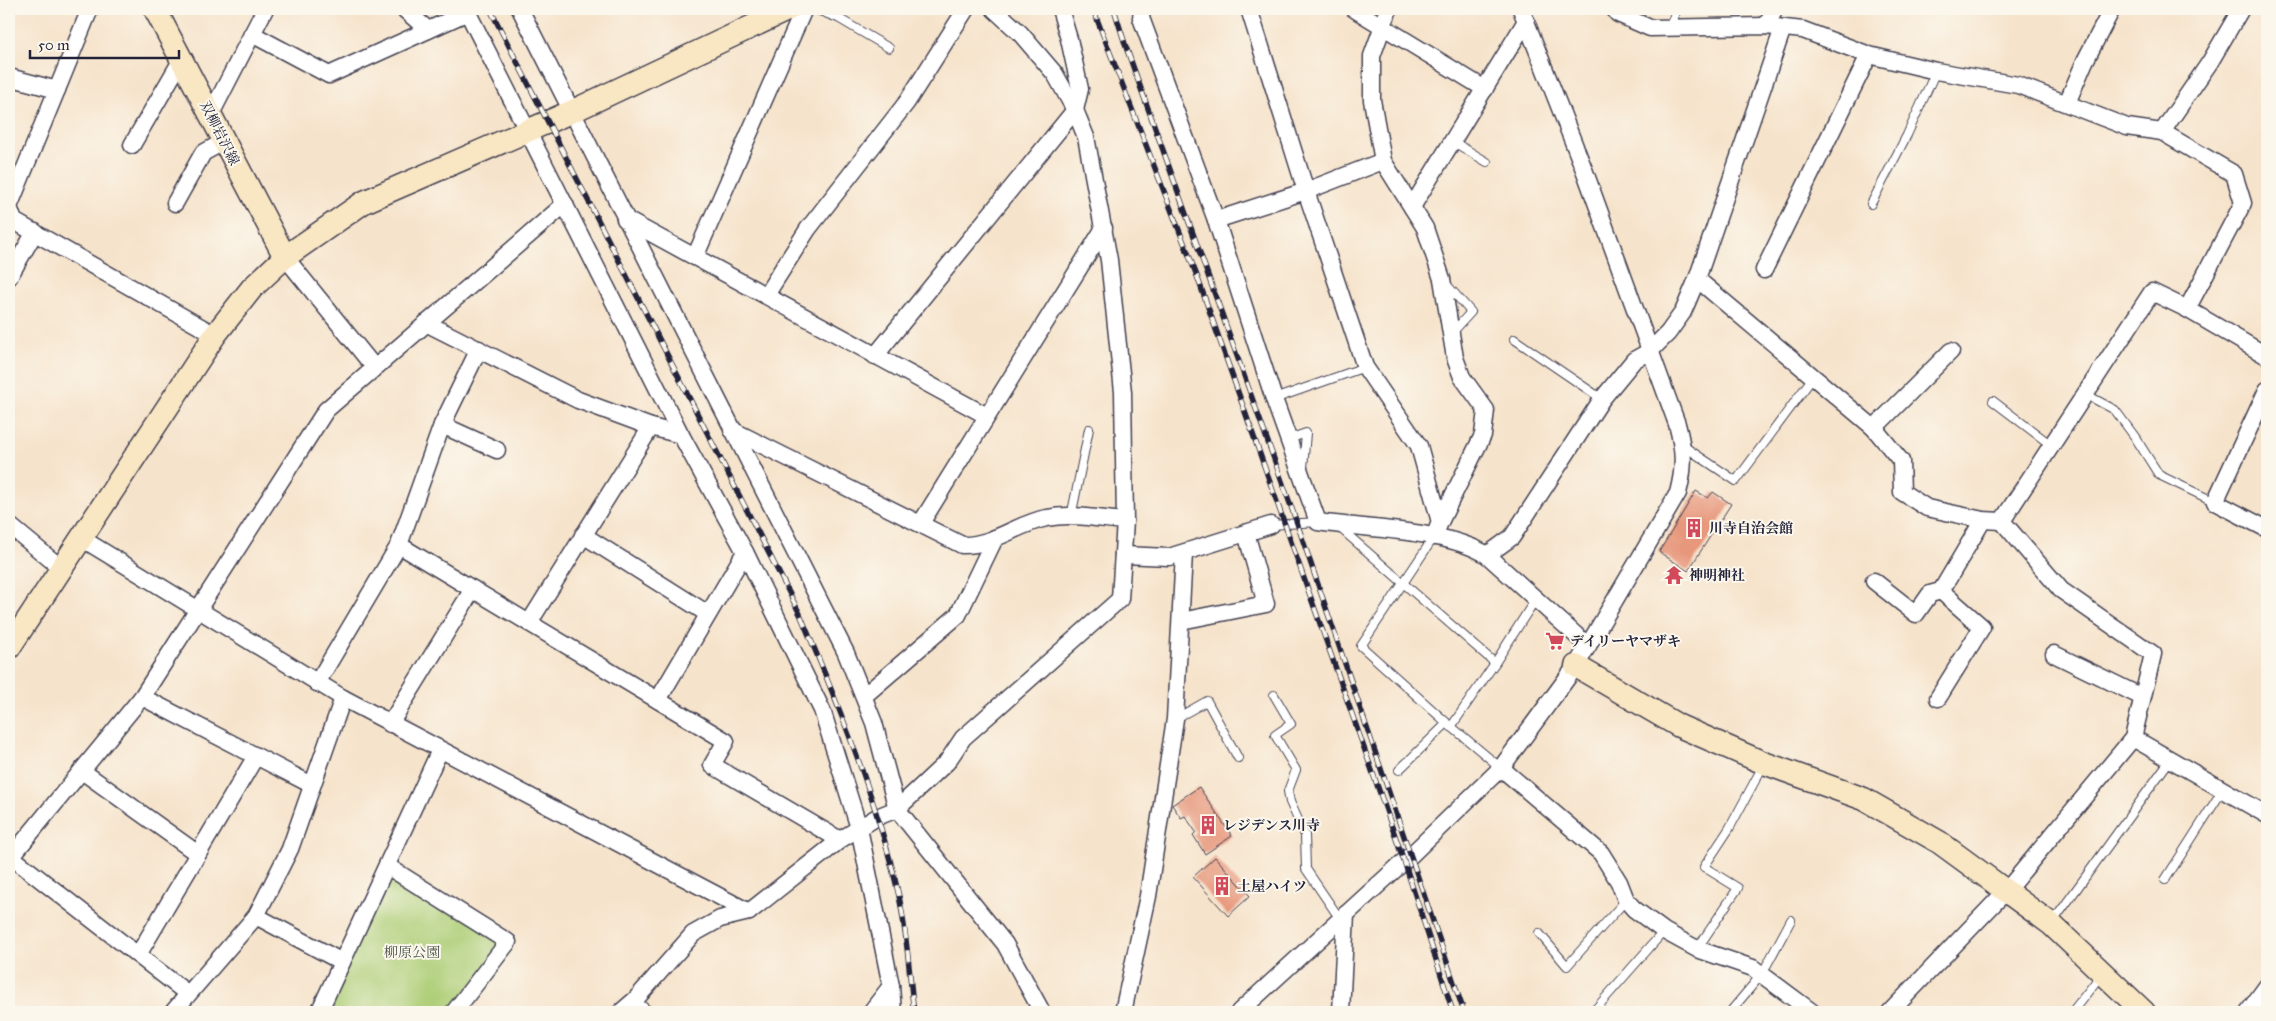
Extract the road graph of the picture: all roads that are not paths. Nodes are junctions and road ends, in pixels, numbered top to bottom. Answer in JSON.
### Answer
{"nodes":[{"id":1,"x":88,"y":9,"type":"edge"},
{"id":2,"x":155,"y":9,"type":"edge"},
{"id":3,"x":264,"y":9,"type":"edge"},
{"id":4,"x":404,"y":9,"type":"edge"},
{"id":5,"x":520,"y":9,"type":"edge"},
{"id":6,"x":789,"y":9,"type":"edge"},
{"id":7,"x":804,"y":9,"type":"edge"},
{"id":8,"x":815,"y":9,"type":"edge"},
{"id":9,"x":966,"y":9,"type":"edge"},
{"id":10,"x":994,"y":9,"type":"edge"},
{"id":11,"x":1060,"y":9,"type":"edge"},
{"id":12,"x":1142,"y":9,"type":"edge"},
{"id":13,"x":1249,"y":9,"type":"edge"},
{"id":14,"x":1354,"y":9,"type":"edge"},
{"id":15,"x":1389,"y":9,"type":"edge"},
{"id":16,"x":1614,"y":9,"type":"edge"},
{"id":17,"x":1677,"y":9,"type":"edge"},
{"id":18,"x":1775,"y":9,"type":"edge"},
{"id":19,"x":2112,"y":9,"type":"edge"},
{"id":20,"x":2241,"y":9,"type":"edge"},
{"id":21,"x":467,"y":10,"type":"edge"},
{"id":22,"x":1524,"y":15,"type":"edge"},
{"id":23,"x":1766,"y":26,"type":"junction"},
{"id":24,"x":1382,"y":28,"type":"junction"},
{"id":25,"x":1669,"y":28,"type":"junction"},
{"id":26,"x":1783,"y":28,"type":"junction"},
{"id":27,"x":428,"y":30,"type":"junction"},
{"id":28,"x":252,"y":34,"type":"junction"},
{"id":29,"x":889,"y":48,"type":"dead end"},
{"id":30,"x":1869,"y":55,"type":"junction"},
{"id":31,"x":182,"y":59,"type":"junction"},
{"id":32,"x":1936,"y":71,"type":"junction"},
{"id":33,"x":9,"y":77,"type":"edge"},
{"id":34,"x":1485,"y":89,"type":"junction"},
{"id":35,"x":57,"y":90,"type":"junction"},
{"id":36,"x":2066,"y":103,"type":"junction"},
{"id":37,"x":1076,"y":110,"type":"junction"},
{"id":38,"x":573,"y":111,"type":"junction"},
{"id":39,"x":211,"y":114,"type":"junction"},
{"id":40,"x":527,"y":131,"type":"junction"},
{"id":41,"x":2162,"y":132,"type":"junction"},
{"id":42,"x":1452,"y":141,"type":"junction"},
{"id":43,"x":225,"y":142,"type":"junction"},
{"id":44,"x":132,"y":145,"type":"dead end"},
{"id":45,"x":1383,"y":161,"type":"junction"},
{"id":46,"x":1487,"y":162,"type":"dead end"},
{"id":47,"x":1306,"y":191,"type":"junction"},
{"id":48,"x":175,"y":203,"type":"dead end"},
{"id":49,"x":566,"y":204,"type":"junction"},
{"id":50,"x":1870,"y":204,"type":"dead end"},
{"id":51,"x":1412,"y":207,"type":"junction"},
{"id":52,"x":625,"y":219,"type":"junction"},
{"id":53,"x":1216,"y":220,"type":"junction"},
{"id":54,"x":1104,"y":228,"type":"junction"},
{"id":55,"x":35,"y":232,"type":"junction"},
{"id":56,"x":285,"y":257,"type":"junction"},
{"id":57,"x":695,"y":257,"type":"junction"},
{"id":58,"x":1764,"y":270,"type":"dead end"},
{"id":59,"x":9,"y":277,"type":"edge"},
{"id":60,"x":1442,"y":279,"type":"junction"},
{"id":61,"x":1697,"y":279,"type":"junction"},
{"id":62,"x":766,"y":295,"type":"junction"},
{"id":63,"x":2187,"y":309,"type":"junction"},
{"id":64,"x":426,"y":323,"type":"junction"},
{"id":65,"x":1451,"y":334,"type":"junction"},
{"id":66,"x":215,"y":335,"type":"junction"},
{"id":67,"x":1514,"y":339,"type":"dead end"},
{"id":68,"x":479,"y":348,"type":"junction"},
{"id":69,"x":1650,"y":351,"type":"junction"},
{"id":70,"x":1951,"y":351,"type":"dead end"},
{"id":71,"x":875,"y":356,"type":"junction"},
{"id":72,"x":2267,"y":356,"type":"edge"},
{"id":73,"x":374,"y":367,"type":"junction"},
{"id":74,"x":1365,"y":367,"type":"junction"},
{"id":75,"x":1814,"y":376,"type":"junction"},
{"id":76,"x":2267,"y":390,"type":"edge"},
{"id":77,"x":2085,"y":394,"type":"junction"},
{"id":78,"x":1602,"y":398,"type":"junction"},
{"id":79,"x":1274,"y":399,"type":"junction"},
{"id":80,"x":1993,"y":401,"type":"dead end"},
{"id":81,"x":987,"y":416,"type":"junction"},
{"id":82,"x":442,"y":424,"type":"junction"},
{"id":83,"x":651,"y":427,"type":"junction"},
{"id":84,"x":1089,"y":428,"type":"dead end"},
{"id":85,"x":1874,"y":428,"type":"junction"},
{"id":86,"x":732,"y":430,"type":"junction"},
{"id":87,"x":681,"y":435,"type":"junction"},
{"id":88,"x":1682,"y":445,"type":"junction"},
{"id":89,"x":2051,"y":445,"type":"junction"},
{"id":90,"x":497,"y":450,"type":"dead end"},
{"id":91,"x":2215,"y":502,"type":"junction"},
{"id":92,"x":1071,"y":517,"type":"junction"},
{"id":93,"x":1982,"y":520,"type":"junction"},
{"id":94,"x":1125,"y":521,"type":"junction"},
{"id":95,"x":2002,"y":521,"type":"junction"},
{"id":96,"x":1318,"y":522,"type":"junction"},
{"id":97,"x":921,"y":523,"type":"junction"},
{"id":98,"x":1336,"y":524,"type":"junction"},
{"id":99,"x":9,"y":525,"type":"edge"},
{"id":100,"x":1272,"y":525,"type":"joint"},
{"id":101,"x":1437,"y":530,"type":"junction"},
{"id":102,"x":2267,"y":530,"type":"edge"},
{"id":103,"x":1246,"y":533,"type":"junction"},
{"id":104,"x":583,"y":536,"type":"junction"},
{"id":105,"x":81,"y":538,"type":"junction"},
{"id":106,"x":995,"y":538,"type":"junction"},
{"id":107,"x":398,"y":545,"type":"junction"},
{"id":108,"x":745,"y":552,"type":"junction"},
{"id":109,"x":1184,"y":553,"type":"junction"},
{"id":110,"x":1123,"y":555,"type":"junction"},
{"id":111,"x":1487,"y":555,"type":"junction"},
{"id":112,"x":62,"y":568,"type":"junction"},
{"id":113,"x":1874,"y":581,"type":"dead end"},
{"id":114,"x":1403,"y":582,"type":"junction"},
{"id":115,"x":473,"y":589,"type":"junction"},
{"id":116,"x":1941,"y":592,"type":"junction"},
{"id":117,"x":1536,"y":600,"type":"junction"},
{"id":118,"x":198,"y":611,"type":"junction"},
{"id":119,"x":708,"y":614,"type":"junction"},
{"id":120,"x":1181,"y":621,"type":"junction"},
{"id":121,"x":529,"y":623,"type":"junction"},
{"id":122,"x":1588,"y":646,"type":"junction"},
{"id":123,"x":9,"y":648,"type":"edge"},
{"id":124,"x":2054,"y":654,"type":"dead end"},
{"id":125,"x":1495,"y":663,"type":"junction"},
{"id":126,"x":1576,"y":666,"type":"junction"},
{"id":127,"x":317,"y":683,"type":"junction"},
{"id":128,"x":1274,"y":695,"type":"dead end"},
{"id":129,"x":142,"y":696,"type":"junction"},
{"id":130,"x":864,"y":696,"type":"junction"},
{"id":131,"x":2142,"y":697,"type":"junction"},
{"id":132,"x":343,"y":698,"type":"junction"},
{"id":133,"x":1938,"y":698,"type":"dead end"},
{"id":134,"x":658,"y":700,"type":"junction"},
{"id":135,"x":1175,"y":719,"type":"junction"},
{"id":136,"x":390,"y":724,"type":"junction"},
{"id":137,"x":1449,"y":725,"type":"junction"},
{"id":138,"x":2133,"y":738,"type":"junction"},
{"id":139,"x":440,"y":750,"type":"junction"},
{"id":140,"x":256,"y":756,"type":"junction"},
{"id":141,"x":1238,"y":758,"type":"dead end"},
{"id":142,"x":2170,"y":760,"type":"junction"},
{"id":143,"x":1764,"y":763,"type":"junction"},
{"id":144,"x":1501,"y":768,"type":"junction"},
{"id":145,"x":1399,"y":770,"type":"dead end"},
{"id":146,"x":82,"y":771,"type":"junction"},
{"id":147,"x":312,"y":785,"type":"junction"},
{"id":148,"x":2222,"y":791,"type":"junction"},
{"id":149,"x":897,"y":809,"type":"junction"},
{"id":150,"x":2267,"y":815,"type":"edge"},
{"id":151,"x":859,"y":828,"type":"junction"},
{"id":152,"x":840,"y":840,"type":"junction"},
{"id":153,"x":198,"y":854,"type":"junction"},
{"id":154,"x":10,"y":856,"type":"edge"},
{"id":155,"x":387,"y":866,"type":"junction"},
{"id":156,"x":2166,"y":880,"type":"dead end"},
{"id":157,"x":2006,"y":890,"type":"junction"},
{"id":158,"x":1626,"y":900,"type":"junction"},
{"id":159,"x":749,"y":912,"type":"junction"},
{"id":160,"x":256,"y":916,"type":"junction"},
{"id":161,"x":1343,"y":916,"type":"junction"},
{"id":162,"x":1791,"y":920,"type":"dead end"},
{"id":163,"x":2051,"y":924,"type":"junction"},
{"id":164,"x":1664,"y":931,"type":"junction"},
{"id":165,"x":1539,"y":933,"type":"dead end"},
{"id":166,"x":1697,"y":949,"type":"junction"},
{"id":167,"x":138,"y":955,"type":"junction"},
{"id":168,"x":342,"y":962,"type":"junction"},
{"id":169,"x":2102,"y":973,"type":"junction"},
{"id":170,"x":1762,"y":974,"type":"junction"},
{"id":171,"x":891,"y":986,"type":"junction"},
{"id":172,"x":2267,"y":986,"type":"edge"},
{"id":173,"x":188,"y":994,"type":"junction"},
{"id":174,"x":635,"y":1000,"type":"junction"},
{"id":175,"x":173,"y":1012,"type":"edge"},
{"id":176,"x":320,"y":1012,"type":"edge"},
{"id":177,"x":454,"y":1012,"type":"edge"},
{"id":178,"x":621,"y":1012,"type":"edge"},
{"id":179,"x":650,"y":1012,"type":"edge"},
{"id":180,"x":871,"y":1012,"type":"edge"},
{"id":181,"x":893,"y":1012,"type":"edge"},
{"id":182,"x":1042,"y":1012,"type":"edge"},
{"id":183,"x":1123,"y":1012,"type":"edge"},
{"id":184,"x":1239,"y":1012,"type":"edge"},
{"id":185,"x":1341,"y":1012,"type":"edge"},
{"id":186,"x":1593,"y":1012,"type":"edge"},
{"id":187,"x":1730,"y":1012,"type":"edge"},
{"id":188,"x":1812,"y":1012,"type":"edge"},
{"id":189,"x":1890,"y":1012,"type":"edge"},
{"id":190,"x":2072,"y":1012,"type":"edge"},
{"id":191,"x":2144,"y":1012,"type":"edge"},
{"id":192,"x":2248,"y":1012,"type":"edge"}],
"edges":[{"from":1,"to":35,"type":"street"},
{"from":2,"to":31,"type":"street","name":"双柳岩沢線"},
{"from":3,"to":28,"type":"street"},
{"from":4,"to":27,"type":"street"},
{"from":5,"to":38,"type":"street"},
{"from":6,"to":38,"type":"street"},
{"from":7,"to":57,"type":"street"},
{"from":8,"to":29,"type":"lane"},
{"from":9,"to":62,"type":"street"},
{"from":10,"to":37,"type":"street"},
{"from":11,"to":37,"type":"street"},
{"from":12,"to":53,"type":"street"},
{"from":13,"to":47,"type":"street"},
{"from":14,"to":24,"type":"street"},
{"from":15,"to":24,"type":"street"},
{"from":16,"to":25,"type":"street"},
{"from":17,"to":25,"type":"lane"},
{"from":18,"to":23,"type":"street"},
{"from":19,"to":36,"type":"street"},
{"from":20,"to":41,"type":"street"},
{"from":21,"to":27,"type":"street"},
{"from":21,"to":40,"type":"street"},
{"from":22,"to":34,"type":"street"},
{"from":22,"to":69,"type":"street"},
{"from":23,"to":25,"type":"street"},
{"from":23,"to":26,"type":"street"},
{"from":24,"to":34,"type":"street"},
{"from":24,"to":45,"type":"street"},
{"from":26,"to":30,"type":"street"},
{"from":26,"to":61,"type":"street"},
{"from":27,"to":28,"type":"street"},
{"from":28,"to":39,"type":"street"},
{"from":30,"to":32,"type":"street"},
{"from":30,"to":58,"type":"street"},
{"from":31,"to":39,"type":"street","name":"双柳岩沢線"},
{"from":31,"to":44,"type":"street"},
{"from":32,"to":36,"type":"street"},
{"from":32,"to":50,"type":"lane"},
{"from":33,"to":35,"type":"street"},
{"from":34,"to":42,"type":"street"},
{"from":35,"to":55,"type":"street"},
{"from":36,"to":41,"type":"street"},
{"from":37,"to":54,"type":"street"},
{"from":37,"to":71,"type":"street"},
{"from":38,"to":40,"type":"street"},
{"from":38,"to":52,"type":"street"},
{"from":39,"to":43,"type":"street","name":"双柳岩沢線"},
{"from":40,"to":49,"type":"street"},
{"from":40,"to":56,"type":"street"},
{"from":41,"to":63,"type":"street"},
{"from":42,"to":46,"type":"lane"},
{"from":42,"to":51,"type":"street"},
{"from":43,"to":48,"type":"street"},
{"from":43,"to":56,"type":"street","name":"双柳岩沢線"},
{"from":45,"to":47,"type":"street"},
{"from":45,"to":51,"type":"street"},
{"from":47,"to":53,"type":"street"},
{"from":47,"to":74,"type":"street"},
{"from":49,"to":64,"type":"street"},
{"from":49,"to":87,"type":"street"},
{"from":51,"to":60,"type":"street"},
{"from":52,"to":57,"type":"street"},
{"from":52,"to":86,"type":"street"},
{"from":53,"to":79,"type":"street"},
{"from":54,"to":81,"type":"street"},
{"from":54,"to":94,"type":"street"},
{"from":55,"to":59,"type":"street"},
{"from":55,"to":66,"type":"street"},
{"from":56,"to":66,"type":"street"},
{"from":56,"to":73,"type":"street"},
{"from":57,"to":62,"type":"street"},
{"from":60,"to":65,"type":"street"},
{"from":60,"to":65,"type":"lane"},
{"from":61,"to":69,"type":"street"},
{"from":61,"to":75,"type":"street"},
{"from":62,"to":71,"type":"street"},
{"from":63,"to":72,"type":"street"},
{"from":63,"to":77,"type":"street"},
{"from":64,"to":68,"type":"street"},
{"from":64,"to":73,"type":"street"},
{"from":65,"to":101,"type":"street"},
{"from":66,"to":105,"type":"street"},
{"from":67,"to":78,"type":"lane"},
{"from":68,"to":82,"type":"street"},
{"from":68,"to":83,"type":"street"},
{"from":69,"to":78,"type":"street"},
{"from":69,"to":88,"type":"street"},
{"from":70,"to":85,"type":"street"},
{"from":71,"to":81,"type":"street"},
{"from":73,"to":118,"type":"street"},
{"from":74,"to":79,"type":"lane"},
{"from":74,"to":101,"type":"street"},
{"from":75,"to":85,"type":"street"},
{"from":75,"to":88,"type":"lane"},
{"from":76,"to":91,"type":"street"},
{"from":77,"to":89,"type":"street"},
{"from":77,"to":91,"type":"lane"},
{"from":78,"to":111,"type":"street"},
{"from":79,"to":96,"type":"street"},
{"from":80,"to":89,"type":"lane"},
{"from":81,"to":97,"type":"street"},
{"from":82,"to":90,"type":"street"},
{"from":82,"to":107,"type":"street"},
{"from":83,"to":87,"type":"street"},
{"from":83,"to":104,"type":"street"},
{"from":84,"to":92,"type":"lane"},
{"from":85,"to":93,"type":"street"},
{"from":86,"to":97,"type":"street"},
{"from":86,"to":130,"type":"street"},
{"from":87,"to":108,"type":"street"},
{"from":88,"to":122,"type":"street"},
{"from":89,"to":95,"type":"street"},
{"from":91,"to":102,"type":"street"},
{"from":92,"to":94,"type":"street"},
{"from":92,"to":106,"type":"street"},
{"from":93,"to":95,"type":"street"},
{"from":93,"to":116,"type":"street"},
{"from":94,"to":110,"type":"street"},
{"from":95,"to":131,"type":"street"},
{"from":96,"to":98,"type":"street"},
{"from":96,"to":100,"type":"lane"},
{"from":97,"to":106,"type":"street"},
{"from":98,"to":101,"type":"street"},
{"from":98,"to":114,"type":"lane"},
{"from":99,"to":112,"type":"street"},
{"from":100,"to":103,"type":"street"},
{"from":101,"to":111,"type":"street"},
{"from":101,"to":114,"type":"lane"},
{"from":103,"to":109,"type":"street"},
{"from":103,"to":120,"type":"street"},
{"from":104,"to":119,"type":"street"},
{"from":104,"to":121,"type":"street"},
{"from":105,"to":112,"type":"street"},
{"from":105,"to":118,"type":"street"},
{"from":106,"to":130,"type":"street"},
{"from":107,"to":115,"type":"street"},
{"from":107,"to":127,"type":"street"},
{"from":108,"to":119,"type":"street"},
{"from":108,"to":151,"type":"street"},
{"from":109,"to":110,"type":"street"},
{"from":109,"to":120,"type":"street"},
{"from":110,"to":149,"type":"street"},
{"from":111,"to":117,"type":"street"},
{"from":112,"to":123,"type":"street"},
{"from":113,"to":116,"type":"street"},
{"from":114,"to":125,"type":"lane"},
{"from":114,"to":137,"type":"lane"},
{"from":115,"to":121,"type":"street"},
{"from":115,"to":136,"type":"street"},
{"from":116,"to":133,"type":"street"},
{"from":117,"to":122,"type":"street"},
{"from":117,"to":125,"type":"lane"},
{"from":118,"to":127,"type":"street"},
{"from":118,"to":129,"type":"street"},
{"from":119,"to":134,"type":"street"},
{"from":120,"to":135,"type":"street"},
{"from":121,"to":134,"type":"street"},
{"from":122,"to":126,"type":"street"},
{"from":124,"to":131,"type":"street"},
{"from":125,"to":137,"type":"lane"},
{"from":126,"to":143,"type":"street"},
{"from":126,"to":144,"type":"street"},
{"from":127,"to":132,"type":"street"},
{"from":128,"to":161,"type":"lane"},
{"from":129,"to":140,"type":"street"},
{"from":129,"to":146,"type":"street"},
{"from":130,"to":149,"type":"street"},
{"from":131,"to":138,"type":"street"},
{"from":132,"to":136,"type":"street"},
{"from":132,"to":147,"type":"street"},
{"from":134,"to":152,"type":"street"},
{"from":135,"to":141,"type":"lane"},
{"from":135,"to":183,"type":"street"},
{"from":136,"to":139,"type":"street"},
{"from":137,"to":144,"type":"lane"},
{"from":137,"to":145,"type":"lane"},
{"from":138,"to":142,"type":"street"},
{"from":138,"to":157,"type":"street"},
{"from":139,"to":155,"type":"street"},
{"from":139,"to":159,"type":"street"},
{"from":140,"to":147,"type":"street"},
{"from":140,"to":153,"type":"street"},
{"from":142,"to":148,"type":"street"},
{"from":142,"to":163,"type":"lane"},
{"from":143,"to":157,"type":"street"},
{"from":143,"to":166,"type":"lane"},
{"from":144,"to":158,"type":"street"},
{"from":144,"to":161,"type":"street"},
{"from":146,"to":153,"type":"street"},
{"from":146,"to":154,"type":"street"},
{"from":147,"to":160,"type":"street"},
{"from":148,"to":150,"type":"street"},
{"from":148,"to":156,"type":"lane"},
{"from":149,"to":151,"type":"street"},
{"from":149,"to":182,"type":"street"},
{"from":151,"to":152,"type":"street"},
{"from":151,"to":171,"type":"street"},
{"from":152,"to":159,"type":"street"},
{"from":153,"to":167,"type":"street"},
{"from":154,"to":167,"type":"street"},
{"from":155,"to":168,"type":"street"},
{"from":155,"to":177,"type":"street"},
{"from":157,"to":163,"type":"street"},
{"from":157,"to":189,"type":"street"},
{"from":158,"to":164,"type":"street"},
{"from":158,"to":165,"type":"lane"},
{"from":159,"to":174,"type":"street"},
{"from":160,"to":168,"type":"street"},
{"from":160,"to":173,"type":"street"},
{"from":161,"to":184,"type":"street"},
{"from":161,"to":185,"type":"street"},
{"from":162,"to":170,"type":"lane"},
{"from":163,"to":169,"type":"street"},
{"from":164,"to":166,"type":"street"},
{"from":164,"to":186,"type":"lane"},
{"from":166,"to":170,"type":"street"},
{"from":167,"to":173,"type":"street"},
{"from":168,"to":176,"type":"street"},
{"from":169,"to":190,"type":"lane"},
{"from":169,"to":191,"type":"street"},
{"from":170,"to":187,"type":"lane"},
{"from":170,"to":188,"type":"street"},
{"from":171,"to":180,"type":"street"},
{"from":171,"to":181,"type":"street"},
{"from":172,"to":192,"type":"street"},
{"from":173,"to":175,"type":"street"},
{"from":174,"to":178,"type":"street"},
{"from":174,"to":179,"type":"lane"}]}
